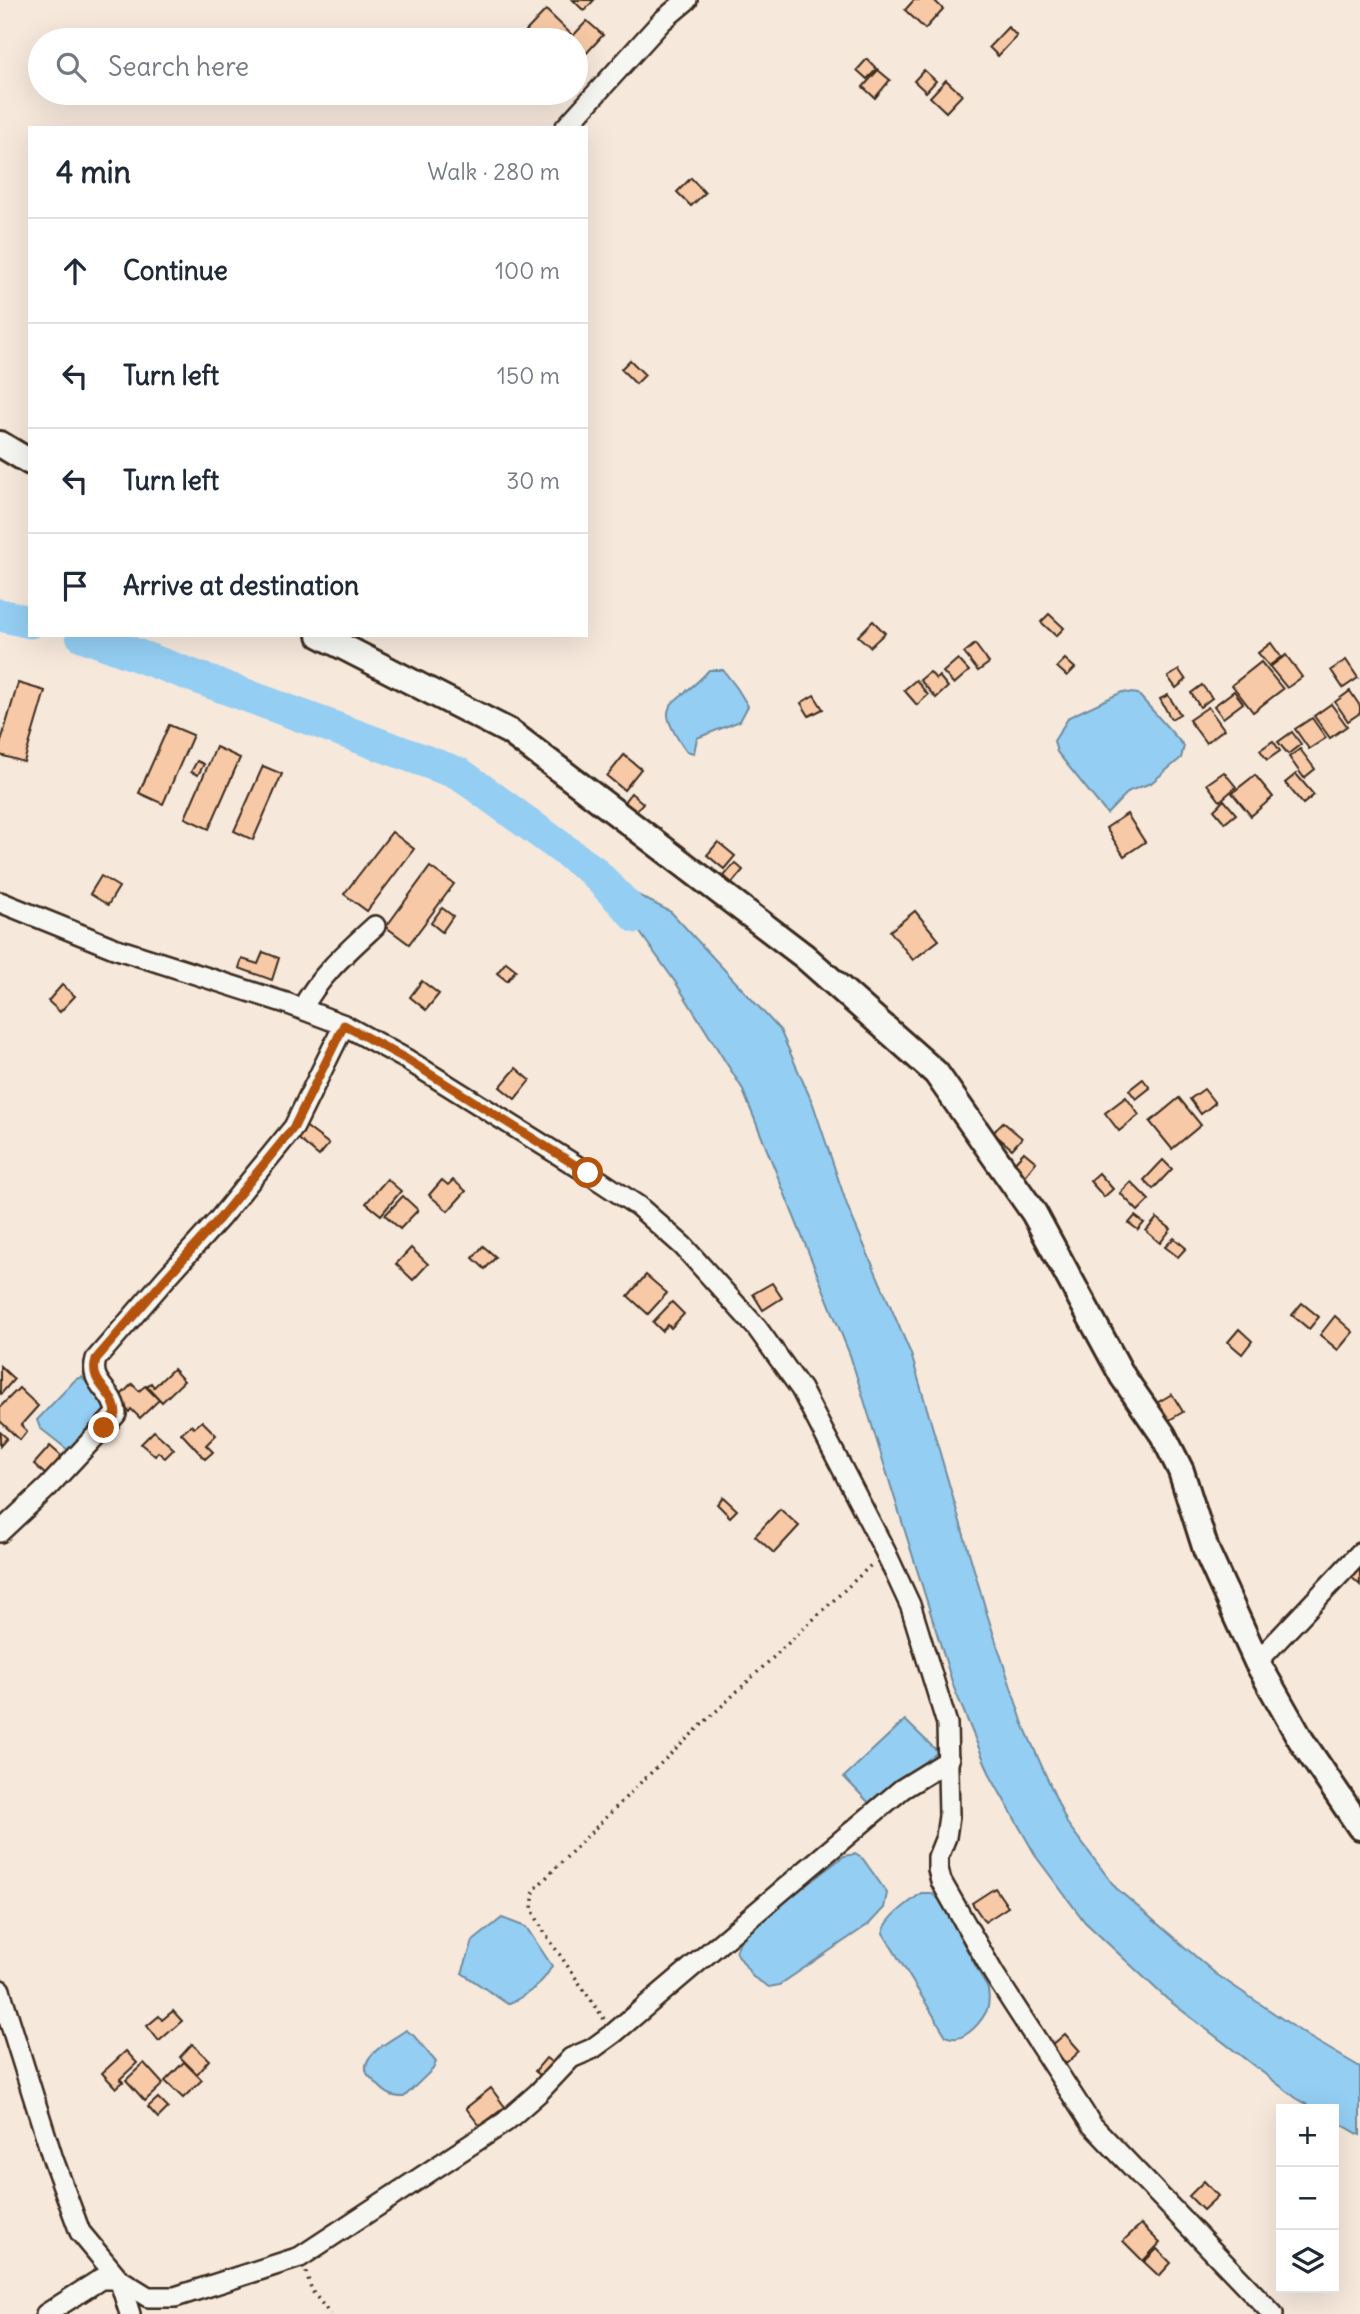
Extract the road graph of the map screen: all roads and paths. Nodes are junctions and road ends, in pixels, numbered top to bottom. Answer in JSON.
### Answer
{"nodes":[{"id":1,"x":687,"y":0,"type":"edge"},
{"id":2,"x":588,"y":103,"type":"edge"},
{"id":3,"x":586,"y":105,"type":"edge"},
{"id":4,"x":567,"y":126,"type":"edge"},
{"id":5,"x":0,"y":444,"type":"edge"},
{"id":6,"x":28,"y":461,"type":"edge"},
{"id":7,"x":324,"y":637,"type":"edge"},
{"id":8,"x":0,"y":902,"type":"edge"},
{"id":9,"x":374,"y":926,"type":"dead end"},
{"id":10,"x":302,"y":1009,"type":"junction"},
{"id":11,"x":344,"y":1025,"type":"junction"},
{"id":12,"x":0,"y":1532,"type":"edge"},
{"id":13,"x":885,"y":1551,"type":"junction"},
{"id":14,"x":1360,"y":1553,"type":"edge"},
{"id":15,"x":1256,"y":1662,"type":"junction"},
{"id":16,"x":948,"y":1759,"type":"junction"},
{"id":17,"x":1360,"y":1827,"type":"edge"},
{"id":18,"x":0,"y":1990,"type":"edge"},
{"id":19,"x":614,"y":2033,"type":"junction"},
{"id":20,"x":300,"y":2257,"type":"junction"},
{"id":21,"x":119,"y":2279,"type":"junction"},
{"id":22,"x":46,"y":2314,"type":"edge"},
{"id":23,"x":130,"y":2314,"type":"edge"},
{"id":24,"x":330,"y":2314,"type":"edge"},
{"id":25,"x":1272,"y":2314,"type":"edge"}],
"edges":[{"from":1,"to":2,"type":"street"},
{"from":3,"to":4,"type":"street"},
{"from":5,"to":6,"type":"street"},
{"from":7,"to":15,"type":"street"},
{"from":8,"to":10,"type":"street"},
{"from":9,"to":10,"type":"street"},
{"from":10,"to":11,"type":"street"},
{"from":11,"to":12,"type":"street"},
{"from":11,"to":13,"type":"street"},
{"from":13,"to":16,"type":"street"},
{"from":13,"to":19,"type":"path"},
{"from":14,"to":15,"type":"street"},
{"from":15,"to":17,"type":"street"},
{"from":16,"to":19,"type":"street"},
{"from":16,"to":25,"type":"street"},
{"from":18,"to":21,"type":"street"},
{"from":19,"to":20,"type":"street"},
{"from":20,"to":21,"type":"street"},
{"from":20,"to":24,"type":"path"},
{"from":21,"to":22,"type":"street"},
{"from":21,"to":23,"type":"street"}]}
